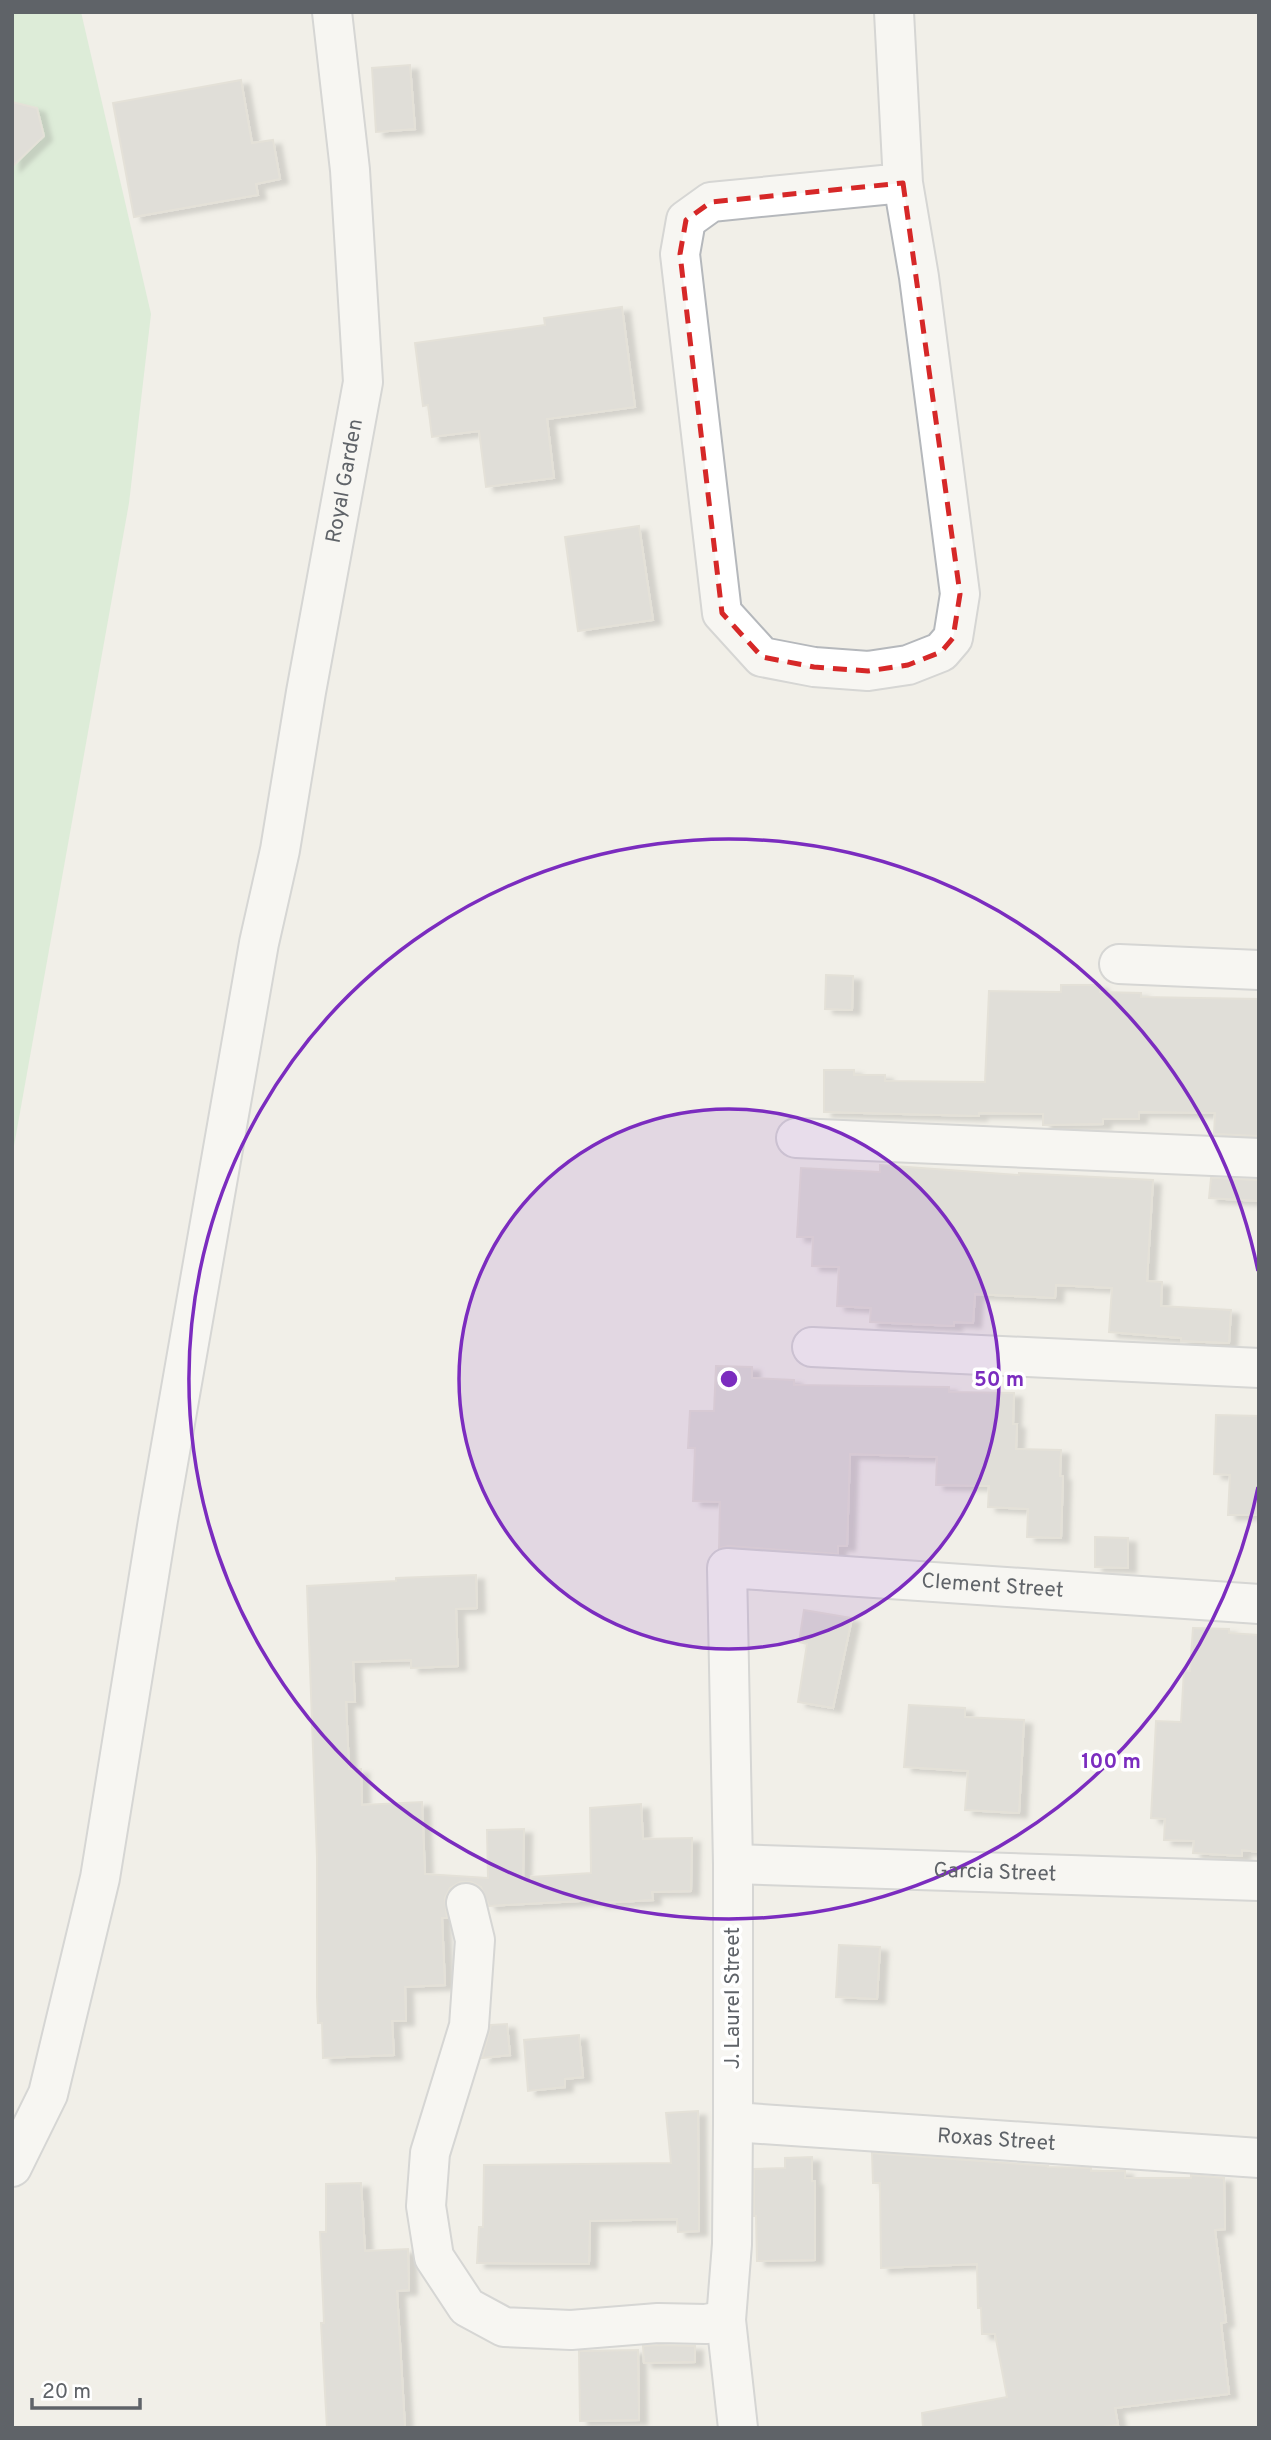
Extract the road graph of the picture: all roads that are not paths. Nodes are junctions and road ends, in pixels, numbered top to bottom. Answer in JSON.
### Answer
{"nodes":[{"id":1,"x":332,"y":12,"type":"edge"},
{"id":2,"x":894,"y":12,"type":"edge"},
{"id":3,"x":903,"y":183,"type":"junction"},
{"id":4,"x":1119,"y":964,"type":"dead end"},
{"id":5,"x":1259,"y":970,"type":"edge"},
{"id":6,"x":796,"y":1138,"type":"dead end"},
{"id":7,"x":1259,"y":1157,"type":"edge"},
{"id":8,"x":812,"y":1347,"type":"dead end"},
{"id":9,"x":1259,"y":1368,"type":"edge"},
{"id":10,"x":727,"y":1568,"type":"joint"},
{"id":11,"x":1259,"y":1604,"type":"edge"},
{"id":12,"x":733,"y":1864,"type":"junction"},
{"id":13,"x":1259,"y":1881,"type":"edge"},
{"id":14,"x":466,"y":1903,"type":"dead end"},
{"id":15,"x":733,"y":2122,"type":"junction"},
{"id":16,"x":1259,"y":2158,"type":"edge"},
{"id":17,"x":12,"y":2167,"type":"edge"},
{"id":18,"x":726,"y":2320,"type":"junction"},
{"id":19,"x":738,"y":2428,"type":"edge"}],
"edges":[{"from":1,"to":17,"type":"street","name":"Royal Garden"},
{"from":2,"to":3,"type":"street"},
{"from":3,"to":3,"type":"street"},
{"from":4,"to":5,"type":"street"},
{"from":6,"to":7,"type":"street"},
{"from":8,"to":9,"type":"street"},
{"from":10,"to":11,"type":"street","name":"Clement Street"},
{"from":10,"to":12,"type":"street","name":"J. Laurel Street"},
{"from":12,"to":13,"type":"street","name":"Garcia Street"},
{"from":12,"to":15,"type":"street","name":"J. Laurel Street"},
{"from":14,"to":18,"type":"street"},
{"from":15,"to":16,"type":"street","name":"Roxas Street"},
{"from":15,"to":18,"type":"street","name":"J. Laurel Street"},
{"from":18,"to":19,"type":"street","name":"J. Laurel Street"}]}
